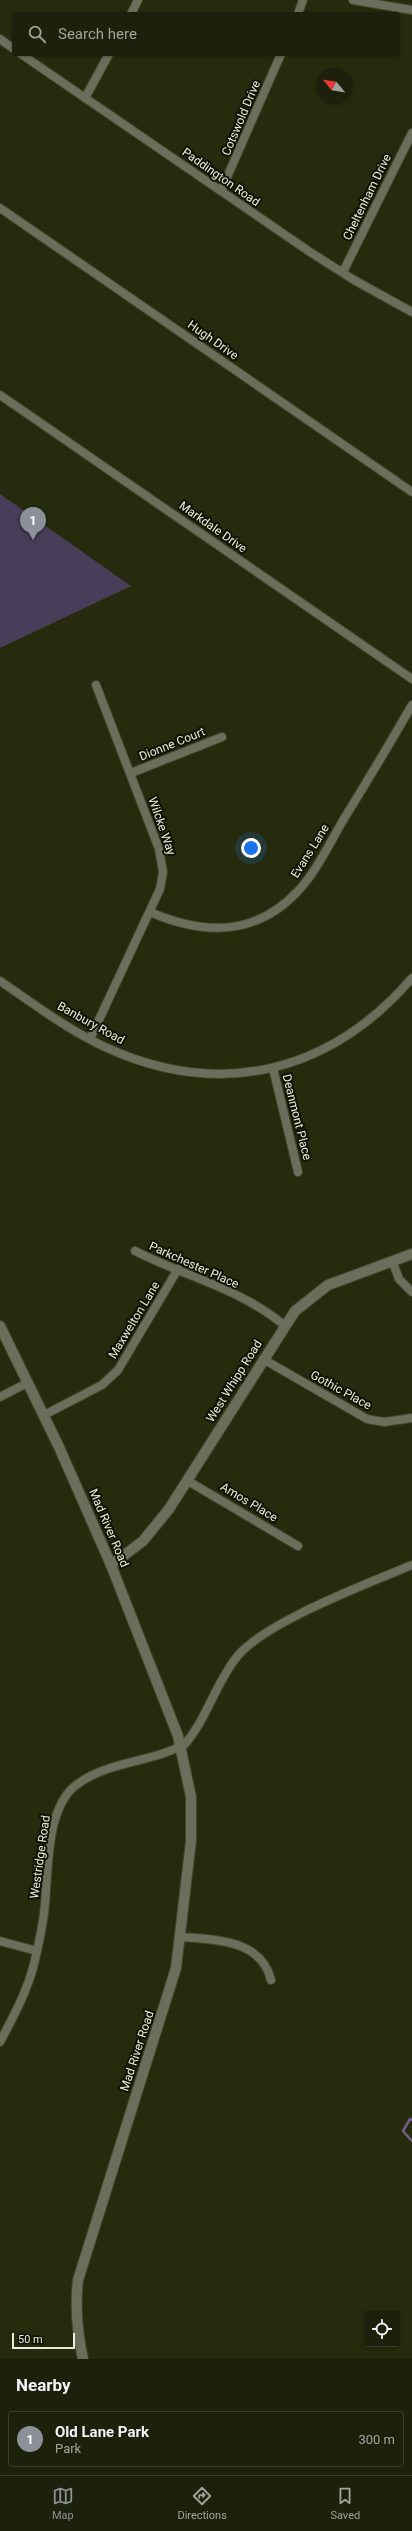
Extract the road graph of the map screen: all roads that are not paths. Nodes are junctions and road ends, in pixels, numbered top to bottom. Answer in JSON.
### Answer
{"nodes":[{"id":1,"x":138,"y":0,"type":"edge"},
{"id":2,"x":303,"y":0,"type":"edge"},
{"id":3,"x":353,"y":0,"type":"edge"},
{"id":4,"x":412,"y":10,"type":"edge"},
{"id":5,"x":132,"y":12,"type":"edge"},
{"id":6,"x":299,"y":12,"type":"edge"},
{"id":7,"x":0,"y":39,"type":"edge"},
{"id":8,"x":12,"y":48,"type":"edge"},
{"id":9,"x":24,"y":56,"type":"edge"},
{"id":10,"x":108,"y":56,"type":"edge"},
{"id":11,"x":280,"y":56,"type":"edge"},
{"id":12,"x":85,"y":98,"type":"junction"},
{"id":13,"x":412,"y":133,"type":"edge"},
{"id":14,"x":221,"y":191,"type":"junction"},
{"id":15,"x":0,"y":208,"type":"edge"},
{"id":16,"x":343,"y":272,"type":"junction"},
{"id":17,"x":412,"y":312,"type":"edge"},
{"id":18,"x":0,"y":395,"type":"edge"},
{"id":19,"x":412,"y":492,"type":"edge"},
{"id":20,"x":412,"y":679,"type":"edge"},
{"id":21,"x":96,"y":685,"type":"dead end"},
{"id":22,"x":412,"y":705,"type":"edge"},
{"id":23,"x":222,"y":737,"type":"dead end"},
{"id":24,"x":131,"y":773,"type":"junction"},
{"id":25,"x":150,"y":912,"type":"junction"},
{"id":26,"x":412,"y":978,"type":"edge"},
{"id":27,"x":0,"y":981,"type":"edge"},
{"id":28,"x":90,"y":1039,"type":"junction"},
{"id":29,"x":272,"y":1068,"type":"junction"},
{"id":30,"x":298,"y":1172,"type":"dead end"},
{"id":31,"x":135,"y":1251,"type":"dead end"},
{"id":32,"x":412,"y":1254,"type":"edge"},
{"id":33,"x":393,"y":1262,"type":"junction"},
{"id":34,"x":178,"y":1270,"type":"junction"},
{"id":35,"x":412,"y":1292,"type":"edge"},
{"id":36,"x":0,"y":1326,"type":"edge"},
{"id":37,"x":285,"y":1326,"type":"junction"},
{"id":38,"x":263,"y":1359,"type":"junction"},
{"id":39,"x":27,"y":1384,"type":"junction"},
{"id":40,"x":0,"y":1397,"type":"edge"},
{"id":41,"x":44,"y":1415,"type":"junction"},
{"id":42,"x":412,"y":1418,"type":"edge"},
{"id":43,"x":188,"y":1481,"type":"junction"},
{"id":44,"x":298,"y":1546,"type":"dead end"},
{"id":45,"x":111,"y":1565,"type":"junction"},
{"id":46,"x":412,"y":1566,"type":"edge"},
{"id":47,"x":181,"y":1746,"type":"junction"},
{"id":48,"x":181,"y":1937,"type":"junction"},
{"id":49,"x":0,"y":1941,"type":"edge"},
{"id":50,"x":37,"y":1951,"type":"junction"},
{"id":51,"x":271,"y":1980,"type":"dead end"},
{"id":52,"x":0,"y":2042,"type":"edge"},
{"id":53,"x":83,"y":2359,"type":"edge"}],
"edges":[{"from":1,"to":5,"type":"street"},
{"from":2,"to":6,"type":"street"},
{"from":3,"to":4,"type":"street"},
{"from":7,"to":8,"type":"street"},
{"from":9,"to":12,"type":"street","name":"Paddington Road"},
{"from":10,"to":12,"type":"street"},
{"from":11,"to":14,"type":"street","name":"Cotswold Drive"},
{"from":12,"to":14,"type":"street","name":"Paddington Road"},
{"from":13,"to":16,"type":"street","name":"Cheltenham Drive"},
{"from":14,"to":16,"type":"street","name":"Paddington Road"},
{"from":15,"to":19,"type":"street","name":"Hugh Drive"},
{"from":16,"to":17,"type":"street","name":"Paddington Road"},
{"from":18,"to":20,"type":"street","name":"Markdale Drive"},
{"from":21,"to":24,"type":"street","name":"Wilcke Way"},
{"from":22,"to":25,"type":"street","name":"Evans Lane"},
{"from":23,"to":24,"type":"street","name":"Dionne Court"},
{"from":24,"to":25,"type":"street","name":"Wilcke Way"},
{"from":25,"to":28,"type":"street","name":"Wilcke Way"},
{"from":26,"to":29,"type":"street","name":"Banbury Road"},
{"from":27,"to":28,"type":"street","name":"Banbury Road"},
{"from":28,"to":29,"type":"street","name":"Banbury Road"},
{"from":29,"to":30,"type":"street","name":"Deanmont Place"},
{"from":31,"to":34,"type":"street","name":"Parkchester Place"},
{"from":32,"to":33,"type":"street","name":"West Whipp Road"},
{"from":33,"to":35,"type":"street"},
{"from":33,"to":37,"type":"street","name":"West Whipp Road"},
{"from":34,"to":37,"type":"street","name":"Parkchester Place"},
{"from":34,"to":41,"type":"street","name":"Maxwelton Lane"},
{"from":36,"to":39,"type":"street","name":"Mad River Road"},
{"from":37,"to":38,"type":"street","name":"West Whipp Road"},
{"from":38,"to":42,"type":"street","name":"Gothic Place"},
{"from":38,"to":43,"type":"street","name":"West Whipp Road"},
{"from":39,"to":40,"type":"street"},
{"from":39,"to":41,"type":"street","name":"Mad River Road"},
{"from":41,"to":45,"type":"street","name":"Mad River Road"},
{"from":43,"to":44,"type":"street","name":"Amos Place"},
{"from":43,"to":45,"type":"street","name":"West Whipp Road"},
{"from":45,"to":47,"type":"street","name":"Mad River Road"},
{"from":46,"to":47,"type":"street"},
{"from":47,"to":48,"type":"street","name":"Mad River Road"},
{"from":47,"to":50,"type":"street","name":"Westridge Road"},
{"from":48,"to":51,"type":"street"},
{"from":48,"to":53,"type":"street","name":"Mad River Road"},
{"from":49,"to":50,"type":"street"},
{"from":50,"to":52,"type":"street","name":"Westridge Road"}]}
